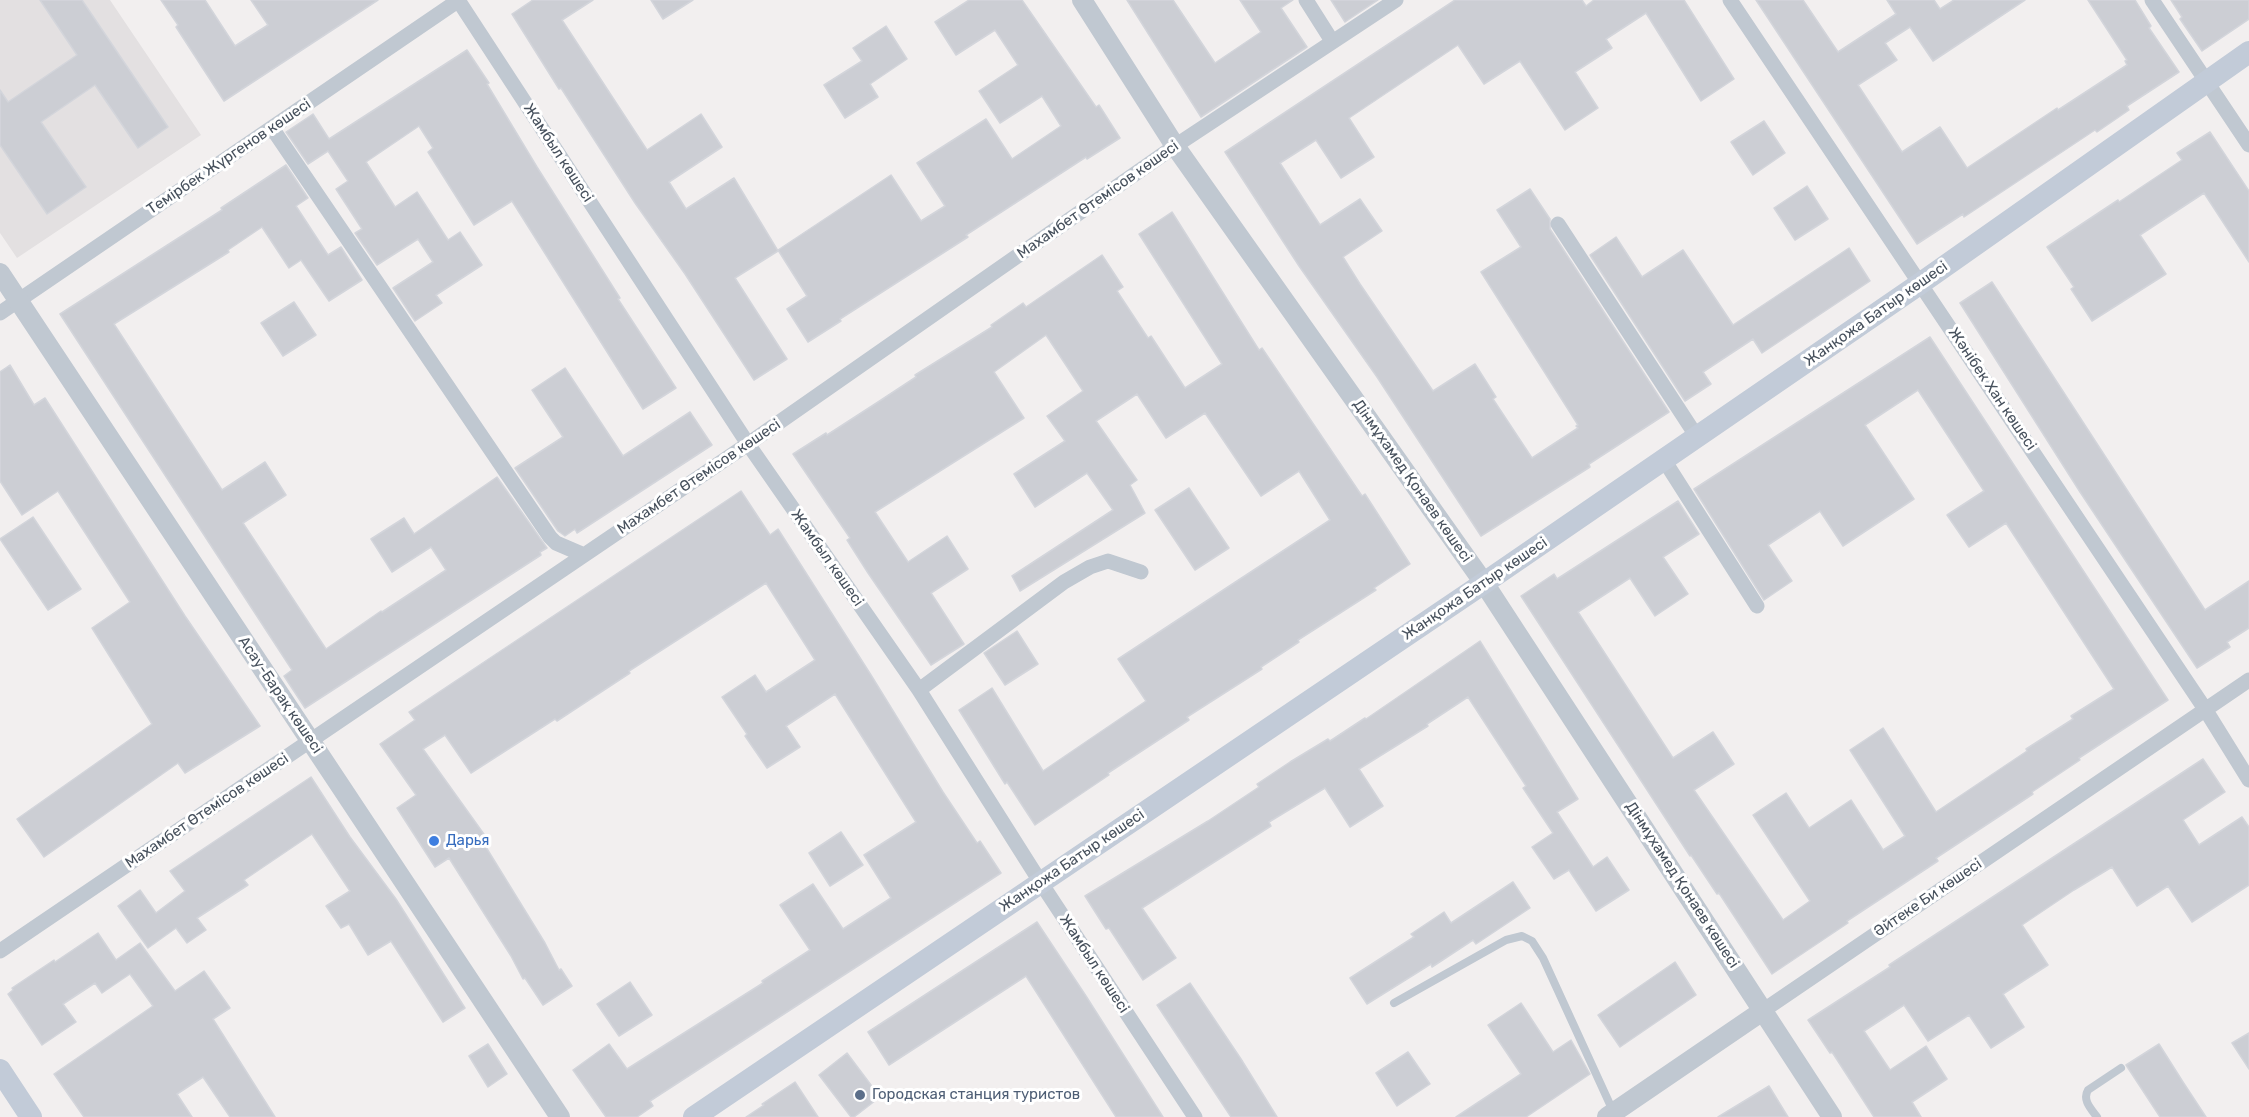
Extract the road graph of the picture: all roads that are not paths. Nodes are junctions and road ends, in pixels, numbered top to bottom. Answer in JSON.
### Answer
{"nodes":[{"id":1,"x":459,"y":0,"type":"edge"},
{"id":2,"x":1082,"y":0,"type":"edge"},
{"id":3,"x":1306,"y":0,"type":"edge"},
{"id":4,"x":1396,"y":0,"type":"edge"},
{"id":5,"x":1730,"y":0,"type":"edge"},
{"id":6,"x":2152,"y":0,"type":"edge"},
{"id":7,"x":1332,"y":41,"type":"junction"},
{"id":8,"x":2249,"y":52,"type":"edge"},
{"id":9,"x":2206,"y":82,"type":"junction"},
{"id":10,"x":272,"y":128,"type":"junction"},
{"id":11,"x":2249,"y":145,"type":"edge"},
{"id":12,"x":1175,"y":146,"type":"junction"},
{"id":13,"x":1558,"y":224,"type":"dead end"},
{"id":14,"x":0,"y":273,"type":"edge"},
{"id":15,"x":1921,"y":283,"type":"junction"},
{"id":16,"x":18,"y":301,"type":"junction"},
{"id":17,"x":0,"y":313,"type":"edge"},
{"id":18,"x":1697,"y":437,"type":"junction"},
{"id":19,"x":748,"y":444,"type":"junction"},
{"id":20,"x":1664,"y":460,"type":"junction"},
{"id":21,"x":585,"y":555,"type":"junction"},
{"id":22,"x":1141,"y":572,"type":"dead end"},
{"id":23,"x":1484,"y":583,"type":"junction"},
{"id":24,"x":1757,"y":606,"type":"dead end"},
{"id":25,"x":2249,"y":680,"type":"edge"},
{"id":26,"x":919,"y":690,"type":"junction"},
{"id":27,"x":2205,"y":709,"type":"junction"},
{"id":28,"x":310,"y":741,"type":"junction"},
{"id":29,"x":2249,"y":780,"type":"edge"},
{"id":30,"x":1041,"y":883,"type":"junction"},
{"id":31,"x":0,"y":951,"type":"edge"},
{"id":32,"x":1394,"y":1003,"type":"dead end"},
{"id":33,"x":1764,"y":1010,"type":"junction"},
{"id":34,"x":2121,"y":1068,"type":"dead end"},
{"id":35,"x":0,"y":1070,"type":"edge"},
{"id":36,"x":1610,"y":1115,"type":"edge"},
{"id":37,"x":31,"y":1117,"type":"edge"},
{"id":38,"x":560,"y":1117,"type":"edge"},
{"id":39,"x":694,"y":1117,"type":"edge"},
{"id":40,"x":1195,"y":1117,"type":"edge"},
{"id":41,"x":1832,"y":1117,"type":"edge"},
{"id":42,"x":2097,"y":1117,"type":"edge"}],
"edges":[{"from":1,"to":10,"type":"street","name":"Темірбек Жүргенов көшесі"},
{"from":1,"to":19,"type":"street","name":"Жамбыл көшесі"},
{"from":2,"to":12,"type":"street","name":"Дінмұхамед Қонаев көшесі"},
{"from":3,"to":7,"type":"street"},
{"from":4,"to":7,"type":"street","name":"Махамбет Өтемісов көшесі"},
{"from":5,"to":15,"type":"street","name":"Жәнібек Хан көшесі"},
{"from":6,"to":9,"type":"street"},
{"from":7,"to":12,"type":"street","name":"Махамбет Өтемісов көшесі"},
{"from":8,"to":9,"type":"main road","name":"Жанқожа Батыр көшесі"},
{"from":9,"to":11,"type":"street"},
{"from":9,"to":15,"type":"main road","name":"Жанқожа Батыр көшесі"},
{"from":10,"to":16,"type":"street","name":"Темірбек Жүргенов көшесі"},
{"from":10,"to":21,"type":"street"},
{"from":12,"to":19,"type":"street","name":"Махамбет Өтемісов көшесі"},
{"from":12,"to":23,"type":"street","name":"Дінмұхамед Қонаев көшесі"},
{"from":13,"to":18,"type":"street"},
{"from":14,"to":16,"type":"street","name":"Асау-Барақ көшесі"},
{"from":15,"to":18,"type":"main road","name":"Жанқожа Батыр көшесі"},
{"from":15,"to":27,"type":"street","name":"Жәнібек Хан көшесі"},
{"from":16,"to":17,"type":"street","name":"Темірбек Жүргенов көшесі"},
{"from":16,"to":28,"type":"street","name":"Асау-Барақ көшесі"},
{"from":18,"to":20,"type":"main road","name":"Жанқожа Батыр көшесі"},
{"from":19,"to":21,"type":"street","name":"Махамбет Өтемісов көшесі"},
{"from":19,"to":26,"type":"street","name":"Жамбыл көшесі"},
{"from":20,"to":23,"type":"main road","name":"Жанқожа Батыр көшесі"},
{"from":20,"to":24,"type":"street"},
{"from":21,"to":28,"type":"street","name":"Махамбет Өтемісов көшесі"},
{"from":22,"to":26,"type":"street"},
{"from":23,"to":30,"type":"main road","name":"Жанқожа Батыр көшесі"},
{"from":23,"to":33,"type":"street","name":"Дінмұхамед Қонаев көшесі"},
{"from":25,"to":27,"type":"street","name":"Әйтеке Би көшесі"},
{"from":26,"to":30,"type":"street","name":"Жамбыл көшесі"},
{"from":27,"to":29,"type":"street","name":"Жәнібек Хан көшесі"},
{"from":27,"to":33,"type":"street","name":"Әйтеке Би көшесі"},
{"from":28,"to":31,"type":"street","name":"Махамбет Өтемісов көшесі"},
{"from":28,"to":38,"type":"street","name":"Асау-Барақ көшесі"},
{"from":30,"to":39,"type":"main road","name":"Жанқожа Батыр көшесі"},
{"from":30,"to":40,"type":"street","name":"Жамбыл көшесі"},
{"from":32,"to":36,"type":"lane"},
{"from":33,"to":36,"type":"street","name":"Әйтеке Би көшесі"},
{"from":33,"to":41,"type":"street","name":"Дінмұхамед Қонаев көшесі"},
{"from":34,"to":42,"type":"lane"},
{"from":35,"to":37,"type":"main road"}]}
